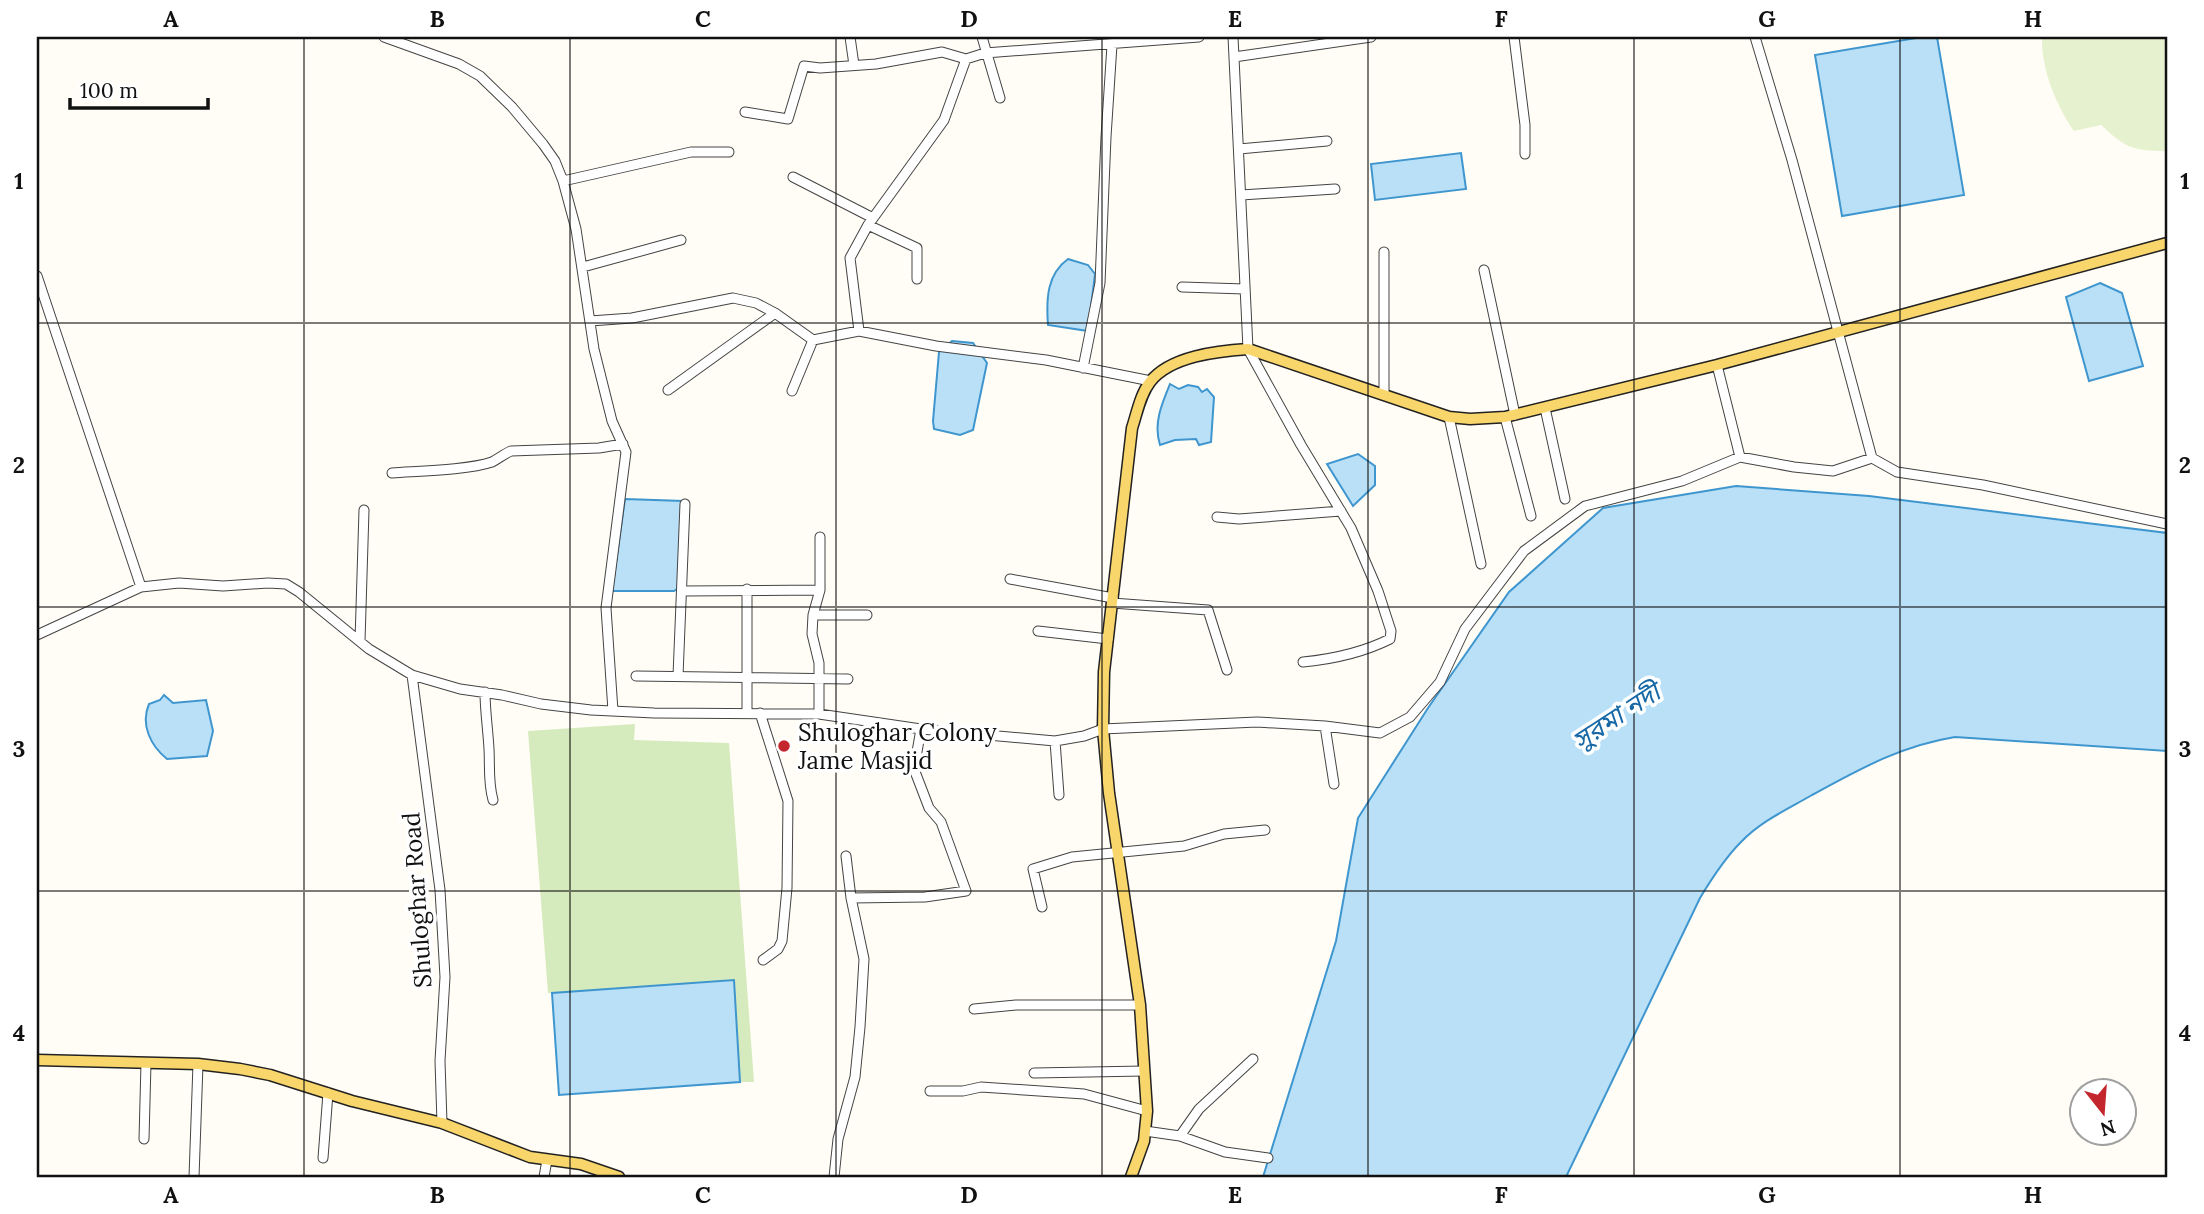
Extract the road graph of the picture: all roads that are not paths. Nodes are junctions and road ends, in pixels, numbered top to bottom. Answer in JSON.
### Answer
{"nodes":[{"id":1,"x":384,"y":37,"type":"edge"},
{"id":2,"x":850,"y":37,"type":"edge"},
{"id":3,"x":982,"y":37,"type":"edge"},
{"id":4,"x":1199,"y":37,"type":"edge"},
{"id":5,"x":1233,"y":37,"type":"edge"},
{"id":6,"x":1371,"y":37,"type":"edge"},
{"id":7,"x":1514,"y":37,"type":"edge"},
{"id":8,"x":1755,"y":37,"type":"edge"},
{"id":9,"x":1112,"y":45,"type":"junction"},
{"id":10,"x":985,"y":52,"type":"junction"},
{"id":11,"x":1234,"y":57,"type":"junction"},
{"id":12,"x":966,"y":59,"type":"junction"},
{"id":13,"x":854,"y":65,"type":"junction"},
{"id":14,"x":1000,"y":98,"type":"dead end"},
{"id":15,"x":745,"y":112,"type":"dead end"},
{"id":16,"x":1327,"y":141,"type":"dead end"},
{"id":17,"x":1239,"y":149,"type":"junction"},
{"id":18,"x":729,"y":152,"type":"dead end"},
{"id":19,"x":1525,"y":154,"type":"dead end"},
{"id":20,"x":793,"y":177,"type":"dead end"},
{"id":21,"x":563,"y":181,"type":"junction"},
{"id":22,"x":1335,"y":189,"type":"dead end"},
{"id":23,"x":1241,"y":195,"type":"junction"},
{"id":24,"x":871,"y":221,"type":"junction"},
{"id":25,"x":681,"y":240,"type":"dead end"},
{"id":26,"x":2167,"y":243,"type":"edge"},
{"id":27,"x":1384,"y":252,"type":"dead end"},
{"id":28,"x":583,"y":267,"type":"junction"},
{"id":29,"x":1484,"y":270,"type":"dead end"},
{"id":30,"x":37,"y":276,"type":"edge"},
{"id":31,"x":917,"y":279,"type":"dead end"},
{"id":32,"x":1182,"y":287,"type":"dead end"},
{"id":33,"x":1245,"y":289,"type":"junction"},
{"id":34,"x":775,"y":313,"type":"junction"},
{"id":35,"x":590,"y":321,"type":"junction"},
{"id":36,"x":1837,"y":330,"type":"junction"},
{"id":37,"x":859,"y":331,"type":"junction"},
{"id":38,"x":813,"y":340,"type":"junction"},
{"id":39,"x":1248,"y":349,"type":"junction"},
{"id":40,"x":1717,"y":365,"type":"junction"},
{"id":41,"x":1083,"y":368,"type":"junction"},
{"id":42,"x":1151,"y":381,"type":"junction"},
{"id":43,"x":668,"y":390,"type":"dead end"},
{"id":44,"x":792,"y":391,"type":"dead end"},
{"id":45,"x":1384,"y":394,"type":"junction"},
{"id":46,"x":1545,"y":408,"type":"junction"},
{"id":47,"x":1510,"y":416,"type":"junction"},
{"id":48,"x":1449,"y":417,"type":"junction"},
{"id":49,"x":623,"y":444,"type":"junction"},
{"id":50,"x":1740,"y":457,"type":"junction"},
{"id":51,"x":1872,"y":458,"type":"junction"},
{"id":52,"x":392,"y":473,"type":"dead end"},
{"id":53,"x":1565,"y":499,"type":"dead end"},
{"id":54,"x":685,"y":504,"type":"dead end"},
{"id":55,"x":364,"y":510,"type":"dead end"},
{"id":56,"x":1341,"y":511,"type":"junction"},
{"id":57,"x":1531,"y":516,"type":"dead end"},
{"id":58,"x":1217,"y":517,"type":"dead end"},
{"id":59,"x":2167,"y":524,"type":"edge"},
{"id":60,"x":820,"y":537,"type":"dead end"},
{"id":61,"x":1481,"y":564,"type":"dead end"},
{"id":62,"x":1010,"y":579,"type":"dead end"},
{"id":63,"x":141,"y":587,"type":"junction"},
{"id":64,"x":747,"y":589,"type":"junction"},
{"id":65,"x":820,"y":590,"type":"junction"},
{"id":66,"x":681,"y":591,"type":"junction"},
{"id":67,"x":1112,"y":600,"type":"junction"},
{"id":68,"x":813,"y":615,"type":"junction"},
{"id":69,"x":867,"y":615,"type":"dead end"},
{"id":70,"x":1038,"y":631,"type":"dead end"},
{"id":71,"x":37,"y":635,"type":"edge"},
{"id":72,"x":1108,"y":639,"type":"junction"},
{"id":73,"x":360,"y":641,"type":"junction"},
{"id":74,"x":1303,"y":662,"type":"dead end"},
{"id":75,"x":1227,"y":670,"type":"dead end"},
{"id":76,"x":412,"y":675,"type":"junction"},
{"id":77,"x":636,"y":676,"type":"dead end"},
{"id":78,"x":678,"y":677,"type":"junction"},
{"id":79,"x":746,"y":678,"type":"junction"},
{"id":80,"x":818,"y":680,"type":"junction"},
{"id":81,"x":848,"y":680,"type":"dead end"},
{"id":82,"x":485,"y":692,"type":"junction"},
{"id":83,"x":613,"y":711,"type":"junction"},
{"id":84,"x":747,"y":712,"type":"junction"},
{"id":85,"x":760,"y":713,"type":"junction"},
{"id":86,"x":819,"y":714,"type":"junction"},
{"id":87,"x":1325,"y":726,"type":"junction"},
{"id":88,"x":920,"y":729,"type":"junction"},
{"id":89,"x":1103,"y":729,"type":"junction"},
{"id":90,"x":1055,"y":741,"type":"junction"},
{"id":91,"x":1334,"y":784,"type":"dead end"},
{"id":92,"x":1059,"y":795,"type":"dead end"},
{"id":93,"x":493,"y":800,"type":"dead end"},
{"id":94,"x":1265,"y":831,"type":"dead end"},
{"id":95,"x":1118,"y":851,"type":"junction"},
{"id":96,"x":846,"y":856,"type":"dead end"},
{"id":97,"x":851,"y":898,"type":"junction"},
{"id":98,"x":1042,"y":907,"type":"dead end"},
{"id":99,"x":763,"y":960,"type":"dead end"},
{"id":100,"x":1140,"y":1005,"type":"junction"},
{"id":101,"x":974,"y":1009,"type":"dead end"},
{"id":102,"x":1253,"y":1059,"type":"dead end"},
{"id":103,"x":37,"y":1060,"type":"edge"},
{"id":104,"x":146,"y":1063,"type":"junction"},
{"id":105,"x":198,"y":1064,"type":"junction"},
{"id":106,"x":1144,"y":1072,"type":"junction"},
{"id":107,"x":1034,"y":1073,"type":"dead end"},
{"id":108,"x":930,"y":1091,"type":"dead end"},
{"id":109,"x":328,"y":1093,"type":"junction"},
{"id":110,"x":1147,"y":1111,"type":"junction"},
{"id":111,"x":442,"y":1123,"type":"junction"},
{"id":112,"x":1145,"y":1131,"type":"junction"},
{"id":113,"x":1180,"y":1136,"type":"junction"},
{"id":114,"x":144,"y":1139,"type":"dead end"},
{"id":115,"x":323,"y":1158,"type":"dead end"},
{"id":116,"x":1268,"y":1158,"type":"dead end"},
{"id":117,"x":547,"y":1160,"type":"junction"},
{"id":118,"x":194,"y":1177,"type":"edge"},
{"id":119,"x":544,"y":1177,"type":"edge"},
{"id":120,"x":619,"y":1177,"type":"edge"},
{"id":121,"x":834,"y":1177,"type":"edge"},
{"id":122,"x":1131,"y":1177,"type":"edge"}],
"edges":[{"from":1,"to":21,"type":"street"},
{"from":2,"to":13,"type":"street"},
{"from":3,"to":10,"type":"street"},
{"from":4,"to":9,"type":"street"},
{"from":5,"to":11,"type":"street"},
{"from":6,"to":11,"type":"street"},
{"from":7,"to":19,"type":"street"},
{"from":8,"to":36,"type":"street"},
{"from":9,"to":10,"type":"street"},
{"from":9,"to":41,"type":"street"},
{"from":10,"to":12,"type":"street"},
{"from":10,"to":14,"type":"street"},
{"from":11,"to":17,"type":"street"},
{"from":12,"to":13,"type":"street"},
{"from":12,"to":24,"type":"street"},
{"from":13,"to":15,"type":"street"},
{"from":16,"to":17,"type":"street"},
{"from":17,"to":23,"type":"street"},
{"from":18,"to":21,"type":"street"},
{"from":20,"to":24,"type":"street"},
{"from":21,"to":28,"type":"street"},
{"from":22,"to":23,"type":"street"},
{"from":23,"to":33,"type":"street"},
{"from":24,"to":31,"type":"street"},
{"from":24,"to":37,"type":"street"},
{"from":25,"to":28,"type":"street"},
{"from":26,"to":36,"type":"main road"},
{"from":27,"to":45,"type":"street"},
{"from":28,"to":35,"type":"street"},
{"from":29,"to":47,"type":"street"},
{"from":30,"to":63,"type":"street"},
{"from":32,"to":33,"type":"street"},
{"from":33,"to":39,"type":"street"},
{"from":34,"to":35,"type":"street"},
{"from":34,"to":38,"type":"street"},
{"from":34,"to":43,"type":"street"},
{"from":35,"to":49,"type":"street"},
{"from":36,"to":40,"type":"main road"},
{"from":36,"to":51,"type":"street"},
{"from":37,"to":38,"type":"street"},
{"from":37,"to":41,"type":"street"},
{"from":38,"to":44,"type":"street"},
{"from":39,"to":42,"type":"main road"},
{"from":39,"to":45,"type":"main road"},
{"from":39,"to":56,"type":"street"},
{"from":40,"to":46,"type":"main road"},
{"from":40,"to":50,"type":"street"},
{"from":41,"to":42,"type":"street"},
{"from":42,"to":67,"type":"main road"},
{"from":45,"to":48,"type":"main road"},
{"from":46,"to":47,"type":"main road"},
{"from":46,"to":53,"type":"street"},
{"from":47,"to":48,"type":"main road"},
{"from":47,"to":57,"type":"street"},
{"from":48,"to":61,"type":"street"},
{"from":49,"to":52,"type":"street"},
{"from":49,"to":83,"type":"street"},
{"from":50,"to":51,"type":"street"},
{"from":50,"to":87,"type":"street"},
{"from":51,"to":59,"type":"street"},
{"from":54,"to":66,"type":"street"},
{"from":55,"to":73,"type":"street"},
{"from":56,"to":58,"type":"street"},
{"from":56,"to":74,"type":"street"},
{"from":60,"to":65,"type":"street"},
{"from":62,"to":67,"type":"street"},
{"from":63,"to":71,"type":"street"},
{"from":63,"to":73,"type":"street"},
{"from":64,"to":65,"type":"street"},
{"from":64,"to":66,"type":"street"},
{"from":64,"to":79,"type":"street"},
{"from":65,"to":68,"type":"street"},
{"from":66,"to":78,"type":"street"},
{"from":67,"to":72,"type":"main road"},
{"from":67,"to":75,"type":"street"},
{"from":68,"to":69,"type":"street"},
{"from":68,"to":80,"type":"street"},
{"from":70,"to":72,"type":"street"},
{"from":72,"to":89,"type":"main road"},
{"from":73,"to":76,"type":"street"},
{"from":76,"to":82,"type":"street"},
{"from":76,"to":111,"type":"street","name":"Shuloghar Road"},
{"from":77,"to":78,"type":"street"},
{"from":78,"to":79,"type":"street"},
{"from":79,"to":80,"type":"street"},
{"from":79,"to":84,"type":"street"},
{"from":80,"to":81,"type":"street"},
{"from":80,"to":86,"type":"street"},
{"from":82,"to":83,"type":"street"},
{"from":82,"to":93,"type":"street"},
{"from":83,"to":84,"type":"street"},
{"from":84,"to":85,"type":"street"},
{"from":85,"to":86,"type":"street"},
{"from":85,"to":99,"type":"street"},
{"from":86,"to":88,"type":"street"},
{"from":87,"to":89,"type":"street"},
{"from":87,"to":91,"type":"street"},
{"from":88,"to":90,"type":"street"},
{"from":88,"to":97,"type":"street"},
{"from":89,"to":90,"type":"street"},
{"from":89,"to":95,"type":"main road"},
{"from":90,"to":92,"type":"street"},
{"from":94,"to":95,"type":"street"},
{"from":95,"to":98,"type":"street"},
{"from":95,"to":100,"type":"main road"},
{"from":96,"to":97,"type":"street"},
{"from":97,"to":121,"type":"street"},
{"from":100,"to":101,"type":"street"},
{"from":100,"to":106,"type":"main road"},
{"from":102,"to":113,"type":"street"},
{"from":103,"to":104,"type":"main road"},
{"from":104,"to":105,"type":"main road"},
{"from":104,"to":114,"type":"street"},
{"from":105,"to":109,"type":"main road"},
{"from":105,"to":118,"type":"street"},
{"from":106,"to":107,"type":"street"},
{"from":106,"to":110,"type":"main road"},
{"from":108,"to":110,"type":"street"},
{"from":109,"to":111,"type":"main road"},
{"from":109,"to":115,"type":"street"},
{"from":110,"to":112,"type":"main road"},
{"from":111,"to":117,"type":"main road"},
{"from":112,"to":113,"type":"street"},
{"from":112,"to":122,"type":"main road"},
{"from":113,"to":116,"type":"street"},
{"from":117,"to":119,"type":"street"},
{"from":117,"to":120,"type":"main road"}]}
